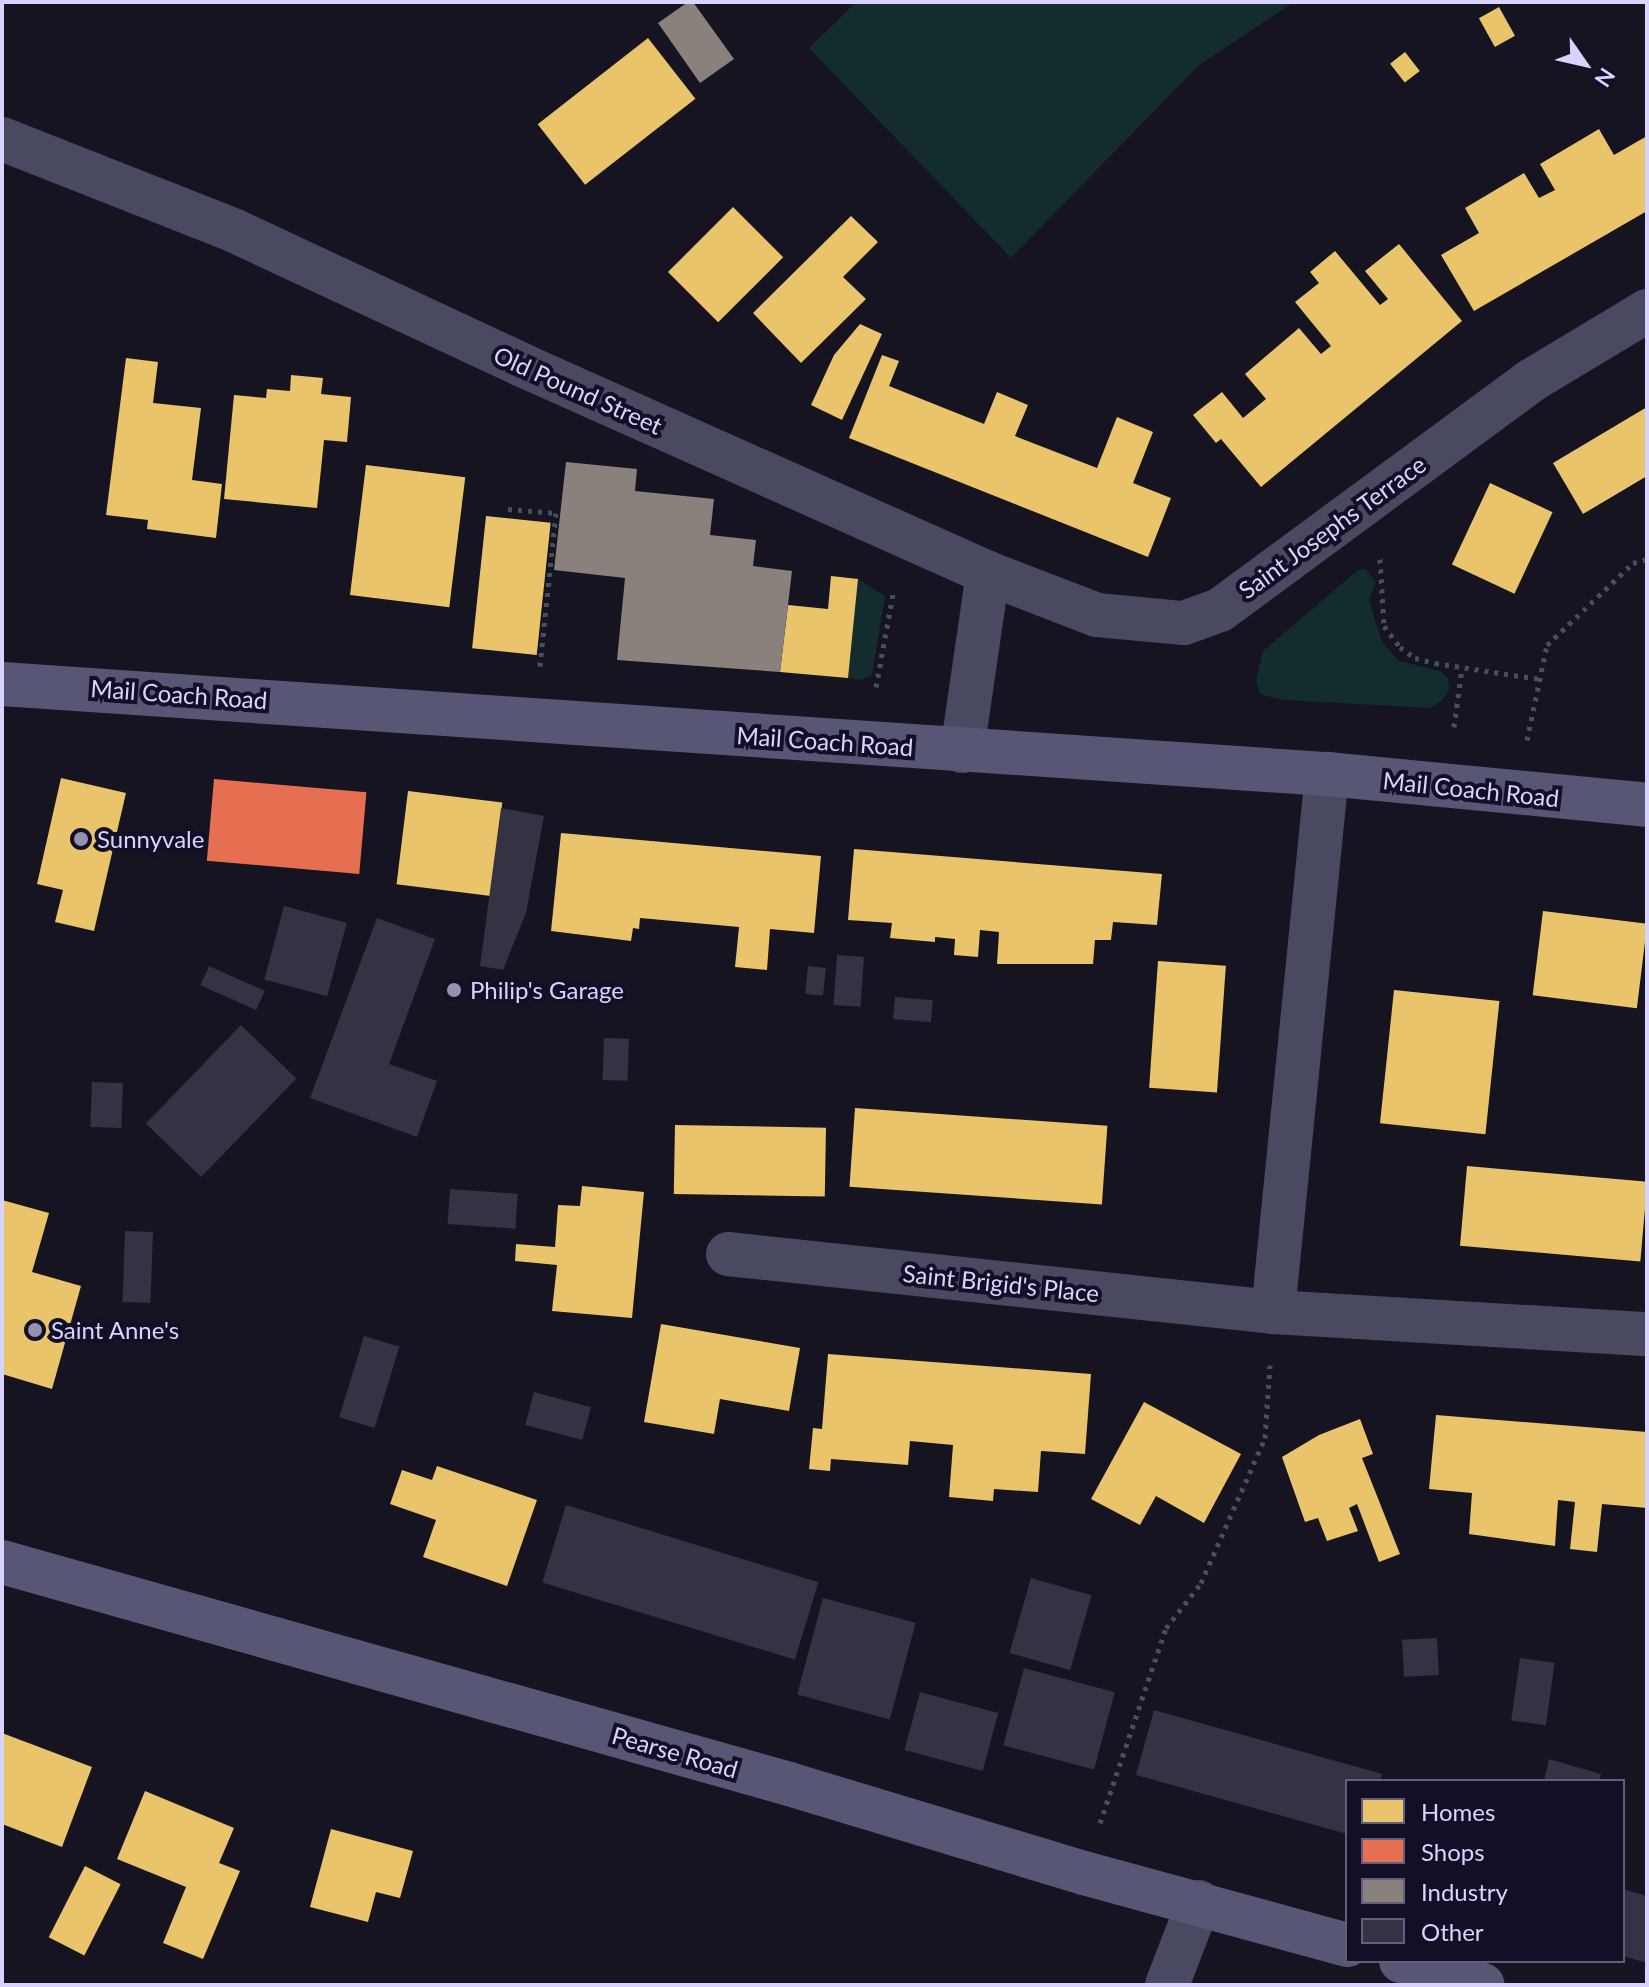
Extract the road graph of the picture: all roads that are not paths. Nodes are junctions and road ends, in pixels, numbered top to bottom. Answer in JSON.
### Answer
{"nodes":[{"id":1,"x":2,"y":139,"type":"edge"},
{"id":2,"x":1647,"y":311,"type":"edge"},
{"id":3,"x":988,"y":573,"type":"junction"},
{"id":4,"x":2,"y":684,"type":"edge"},
{"id":5,"x":962,"y":751,"type":"junction"},
{"id":6,"x":1327,"y":774,"type":"junction"},
{"id":7,"x":1647,"y":805,"type":"edge"},
{"id":8,"x":728,"y":1254,"type":"dead end"},
{"id":9,"x":1273,"y":1312,"type":"junction"},
{"id":10,"x":1647,"y":1334,"type":"edge"},
{"id":11,"x":2,"y":1562,"type":"edge"},
{"id":12,"x":1199,"y":1902,"type":"junction"},
{"id":13,"x":1345,"y":1944,"type":"edge"},
{"id":14,"x":1408,"y":1963,"type":"edge"},
{"id":15,"x":1167,"y":1985,"type":"edge"},
{"id":16,"x":1483,"y":1985,"type":"edge"}],
"edges":[{"from":1,"to":3,"type":"street","name":"Old Pound Street"},
{"from":2,"to":3,"type":"street","name":"Saint Josephs Terrace"},
{"from":3,"to":5,"type":"street"},
{"from":4,"to":5,"type":"main road","name":"Mail Coach Road"},
{"from":5,"to":6,"type":"main road","name":"Mail Coach Road"},
{"from":6,"to":7,"type":"main road","name":"Mail Coach Road"},
{"from":6,"to":9,"type":"street"},
{"from":8,"to":9,"type":"street","name":"Saint Brigid's Place"},
{"from":9,"to":10,"type":"street","name":"Saint Brigid's Place"},
{"from":11,"to":12,"type":"main road","name":"Pearse Road"},
{"from":12,"to":13,"type":"main road","name":"Pearse Road"},
{"from":12,"to":15,"type":"street"},
{"from":14,"to":16,"type":"main road"}]}
